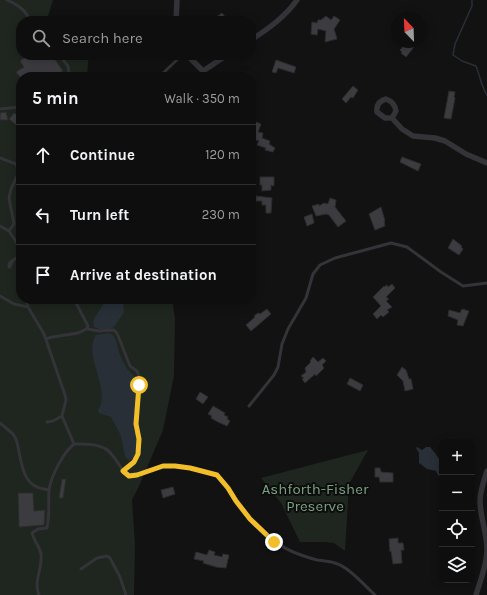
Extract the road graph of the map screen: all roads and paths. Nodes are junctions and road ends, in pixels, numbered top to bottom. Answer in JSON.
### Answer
{"nodes":[{"id":1,"x":7,"y":0,"type":"edge"},
{"id":2,"x":177,"y":0,"type":"edge"},
{"id":3,"x":297,"y":0,"type":"edge"},
{"id":4,"x":28,"y":16,"type":"edge"},
{"id":5,"x":176,"y":16,"type":"edge"},
{"id":6,"x":256,"y":37,"type":"edge"},
{"id":7,"x":64,"y":60,"type":"edge"},
{"id":8,"x":177,"y":60,"type":"edge"},
{"id":9,"x":192,"y":60,"type":"edge"},
{"id":10,"x":220,"y":60,"type":"edge"},
{"id":11,"x":203,"y":71,"type":"joint"},
{"id":12,"x":69,"y":72,"type":"edge"},
{"id":13,"x":164,"y":72,"type":"edge"},
{"id":14,"x":16,"y":107,"type":"edge"},
{"id":15,"x":0,"y":109,"type":"edge"},
{"id":16,"x":392,"y":118,"type":"dead end"},
{"id":17,"x":0,"y":158,"type":"edge"},
{"id":18,"x":487,"y":163,"type":"edge"},
{"id":19,"x":16,"y":164,"type":"edge"},
{"id":20,"x":16,"y":178,"type":"edge"},
{"id":21,"x":0,"y":226,"type":"edge"},
{"id":22,"x":9,"y":231,"type":"junction"},
{"id":23,"x":16,"y":242,"type":"edge"},
{"id":24,"x":16,"y":258,"type":"edge"},
{"id":25,"x":13,"y":260,"type":"dead end"},
{"id":26,"x":487,"y":283,"type":"edge"},
{"id":27,"x":0,"y":296,"type":"edge"},
{"id":28,"x":27,"y":304,"type":"edge"},
{"id":29,"x":77,"y":304,"type":"edge"},
{"id":30,"x":28,"y":307,"type":"junction"},
{"id":31,"x":87,"y":329,"type":"junction"},
{"id":32,"x":46,"y":339,"type":"junction"},
{"id":33,"x":249,"y":406,"type":"dead end"},
{"id":34,"x":62,"y":416,"type":"junction"},
{"id":35,"x":47,"y":422,"type":"dead end"},
{"id":36,"x":0,"y":423,"type":"edge"},
{"id":37,"x":74,"y":444,"type":"junction"},
{"id":38,"x":123,"y":471,"type":"junction"},
{"id":39,"x":487,"y":471,"type":"edge"},
{"id":40,"x":49,"y":490,"type":"junction"},
{"id":41,"x":81,"y":569,"type":"dead end"},
{"id":42,"x":39,"y":595,"type":"edge"},
{"id":43,"x":126,"y":595,"type":"edge"},
{"id":44,"x":375,"y":595,"type":"edge"},
{"id":45,"x":476,"y":595,"type":"edge"}],
"edges":[{"from":1,"to":4,"type":"lane"},
{"from":2,"to":5,"type":"street"},
{"from":3,"to":6,"type":"street"},
{"from":7,"to":12,"type":"lane"},
{"from":8,"to":13,"type":"lane"},
{"from":9,"to":11,"type":"street"},
{"from":10,"to":11,"type":"street"},
{"from":14,"to":15,"type":"lane"},
{"from":16,"to":18,"type":"street"},
{"from":17,"to":19,"type":"lane"},
{"from":20,"to":22,"type":"lane"},
{"from":21,"to":22,"type":"lane"},
{"from":22,"to":23,"type":"lane"},
{"from":24,"to":25,"type":"lane"},
{"from":26,"to":33,"type":"lane"},
{"from":27,"to":30,"type":"lane"},
{"from":28,"to":30,"type":"lane"},
{"from":29,"to":31,"type":"lane"},
{"from":30,"to":32,"type":"lane"},
{"from":31,"to":32,"type":"lane"},
{"from":31,"to":38,"type":"lane"},
{"from":32,"to":34,"type":"lane"},
{"from":34,"to":35,"type":"lane"},
{"from":34,"to":37,"type":"lane"},
{"from":36,"to":40,"type":"lane"},
{"from":37,"to":38,"type":"lane"},
{"from":37,"to":40,"type":"lane"},
{"from":38,"to":44,"type":"lane"},
{"from":39,"to":45,"type":"street"},
{"from":40,"to":42,"type":"lane"},
{"from":41,"to":43,"type":"lane"}]}
